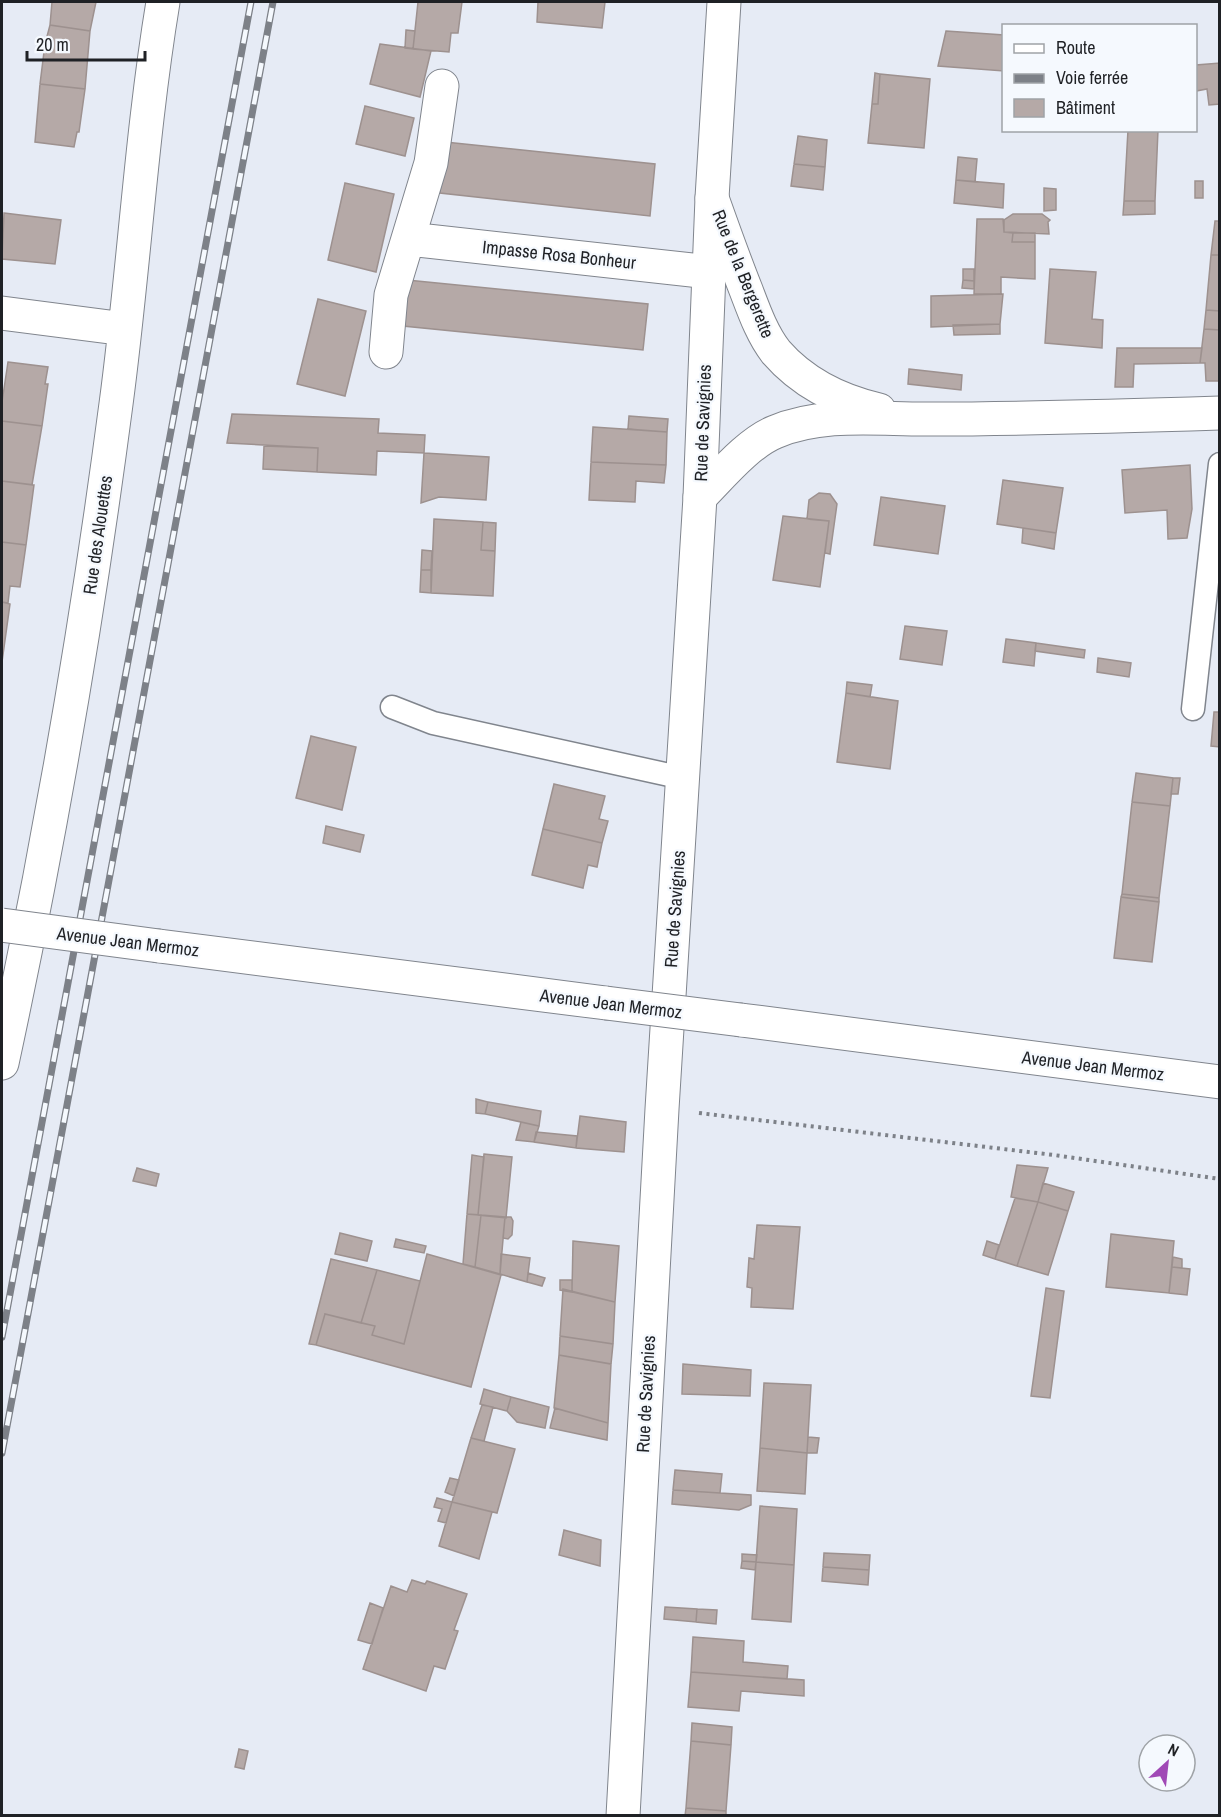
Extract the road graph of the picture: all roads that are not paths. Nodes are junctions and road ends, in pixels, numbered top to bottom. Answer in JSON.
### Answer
{"nodes":[{"id":1,"x":163,"y":2,"type":"edge"},
{"id":2,"x":724,"y":2,"type":"edge"},
{"id":3,"x":442,"y":86,"type":"dead end"},
{"id":4,"x":712,"y":198,"type":"junction"},
{"id":5,"x":409,"y":239,"type":"junction"},
{"id":6,"x":710,"y":272,"type":"junction"},
{"id":7,"x":2,"y":313,"type":"edge"},
{"id":8,"x":125,"y":329,"type":"junction"},
{"id":9,"x":386,"y":352,"type":"dead end"},
{"id":10,"x":1220,"y":413,"type":"edge"},
{"id":11,"x":934,"y":419,"type":"junction"},
{"id":12,"x":1220,"y":464,"type":"edge"},
{"id":13,"x":700,"y":497,"type":"junction"},
{"id":14,"x":392,"y":707,"type":"dead end"},
{"id":15,"x":1193,"y":709,"type":"dead end"},
{"id":16,"x":683,"y":778,"type":"junction"},
{"id":17,"x":2,"y":925,"type":"edge"},
{"id":18,"x":2,"y":1063,"type":"edge"},
{"id":19,"x":1220,"y":1082,"type":"edge"},
{"id":20,"x":623,"y":1815,"type":"edge"}],
"edges":[{"from":1,"to":8,"type":"street","name":"Rue des Alouettes"},
{"from":2,"to":4,"type":"street","name":"Rue de Savignies"},
{"from":3,"to":5,"type":"street"},
{"from":4,"to":6,"type":"street","name":"Rue de Savignies"},
{"from":4,"to":11,"type":"street","name":"Rue de la Bergerette"},
{"from":5,"to":6,"type":"street","name":"Impasse Rosa Bonheur"},
{"from":5,"to":9,"type":"street"},
{"from":6,"to":13,"type":"street","name":"Rue de Savignies"},
{"from":7,"to":8,"type":"street"},
{"from":8,"to":18,"type":"street","name":"Rue des Alouettes"},
{"from":10,"to":11,"type":"street","name":"Rue de la Bergerette"},
{"from":11,"to":13,"type":"street","name":"Rue de la Bergerette"},
{"from":12,"to":15,"type":"lane"},
{"from":13,"to":16,"type":"street","name":"Rue de Savignies"},
{"from":14,"to":16,"type":"lane"},
{"from":16,"to":20,"type":"street","name":"Rue de Savignies"},
{"from":17,"to":19,"type":"street","name":"Avenue Jean Mermoz","bridge":true}]}
